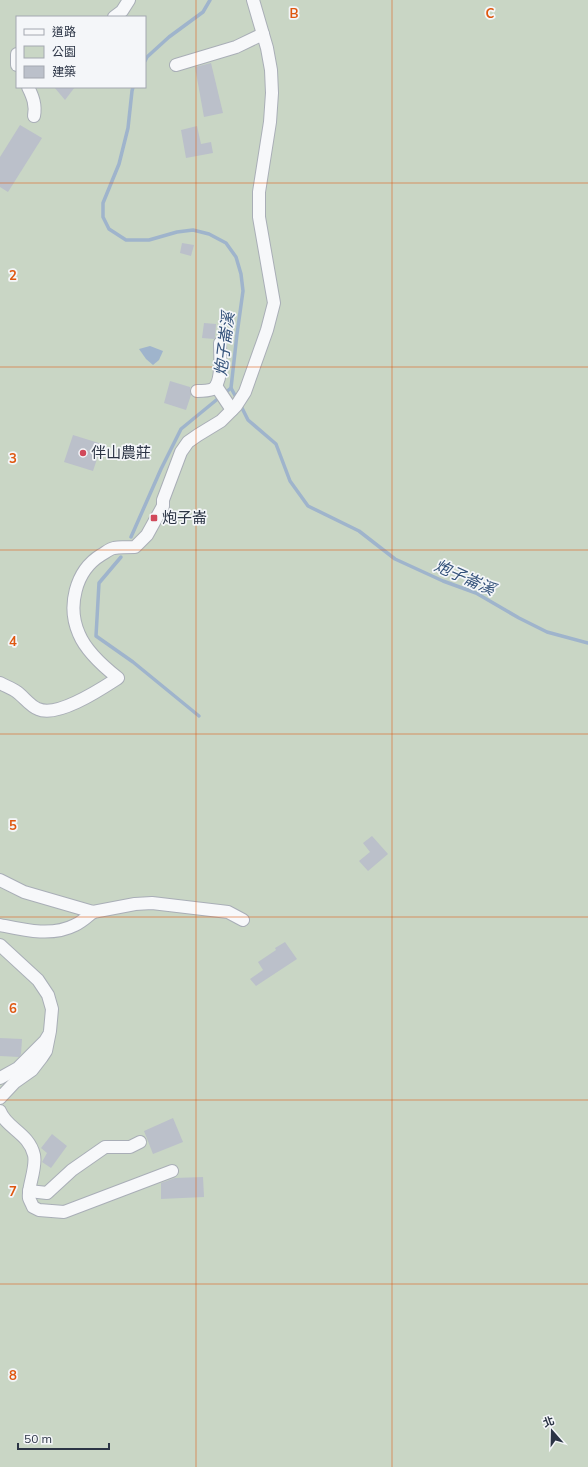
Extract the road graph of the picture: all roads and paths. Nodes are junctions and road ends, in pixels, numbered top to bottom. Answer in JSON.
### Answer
{"nodes":[{"id":1,"x":130,"y":0,"type":"edge"},
{"id":2,"x":253,"y":0,"type":"edge"},
{"id":3,"x":115,"y":16,"type":"edge"},
{"id":4,"x":263,"y":34,"type":"junction"},
{"id":5,"x":176,"y":65,"type":"dead end"},
{"id":6,"x":28,"y":88,"type":"edge"},
{"id":7,"x":34,"y":116,"type":"dead end"},
{"id":8,"x":220,"y":343,"type":"dead end"},
{"id":9,"x":216,"y":386,"type":"junction"},
{"id":10,"x":197,"y":391,"type":"dead end"},
{"id":11,"x":232,"y":406,"type":"junction"},
{"id":12,"x":0,"y":683,"type":"edge"},
{"id":13,"x":0,"y":880,"type":"edge"},
{"id":14,"x":93,"y":912,"type":"junction"},
{"id":15,"x":243,"y":920,"type":"dead end"},
{"id":16,"x":0,"y":926,"type":"edge"},
{"id":17,"x":0,"y":945,"type":"edge"},
{"id":18,"x":50,"y":1031,"type":"junction"},
{"id":19,"x":0,"y":1078,"type":"edge"},
{"id":20,"x":0,"y":1098,"type":"edge"},
{"id":21,"x":0,"y":1111,"type":"edge"},
{"id":22,"x":140,"y":1142,"type":"dead end"},
{"id":23,"x":172,"y":1170,"type":"dead end"},
{"id":24,"x":29,"y":1191,"type":"junction"}],
"edges":[{"from":1,"to":3,"type":"street"},
{"from":2,"to":4,"type":"street"},
{"from":4,"to":5,"type":"street"},
{"from":4,"to":11,"type":"street"},
{"from":6,"to":7,"type":"street"},
{"from":8,"to":9,"type":"street"},
{"from":9,"to":10,"type":"street"},
{"from":9,"to":11,"type":"street"},
{"from":11,"to":12,"type":"street"},
{"from":13,"to":14,"type":"street"},
{"from":14,"to":15,"type":"street"},
{"from":14,"to":16,"type":"street"},
{"from":17,"to":18,"type":"street"},
{"from":18,"to":19,"type":"street"},
{"from":18,"to":20,"type":"street"},
{"from":21,"to":24,"type":"street"},
{"from":22,"to":24,"type":"street"},
{"from":23,"to":24,"type":"street"}]}
